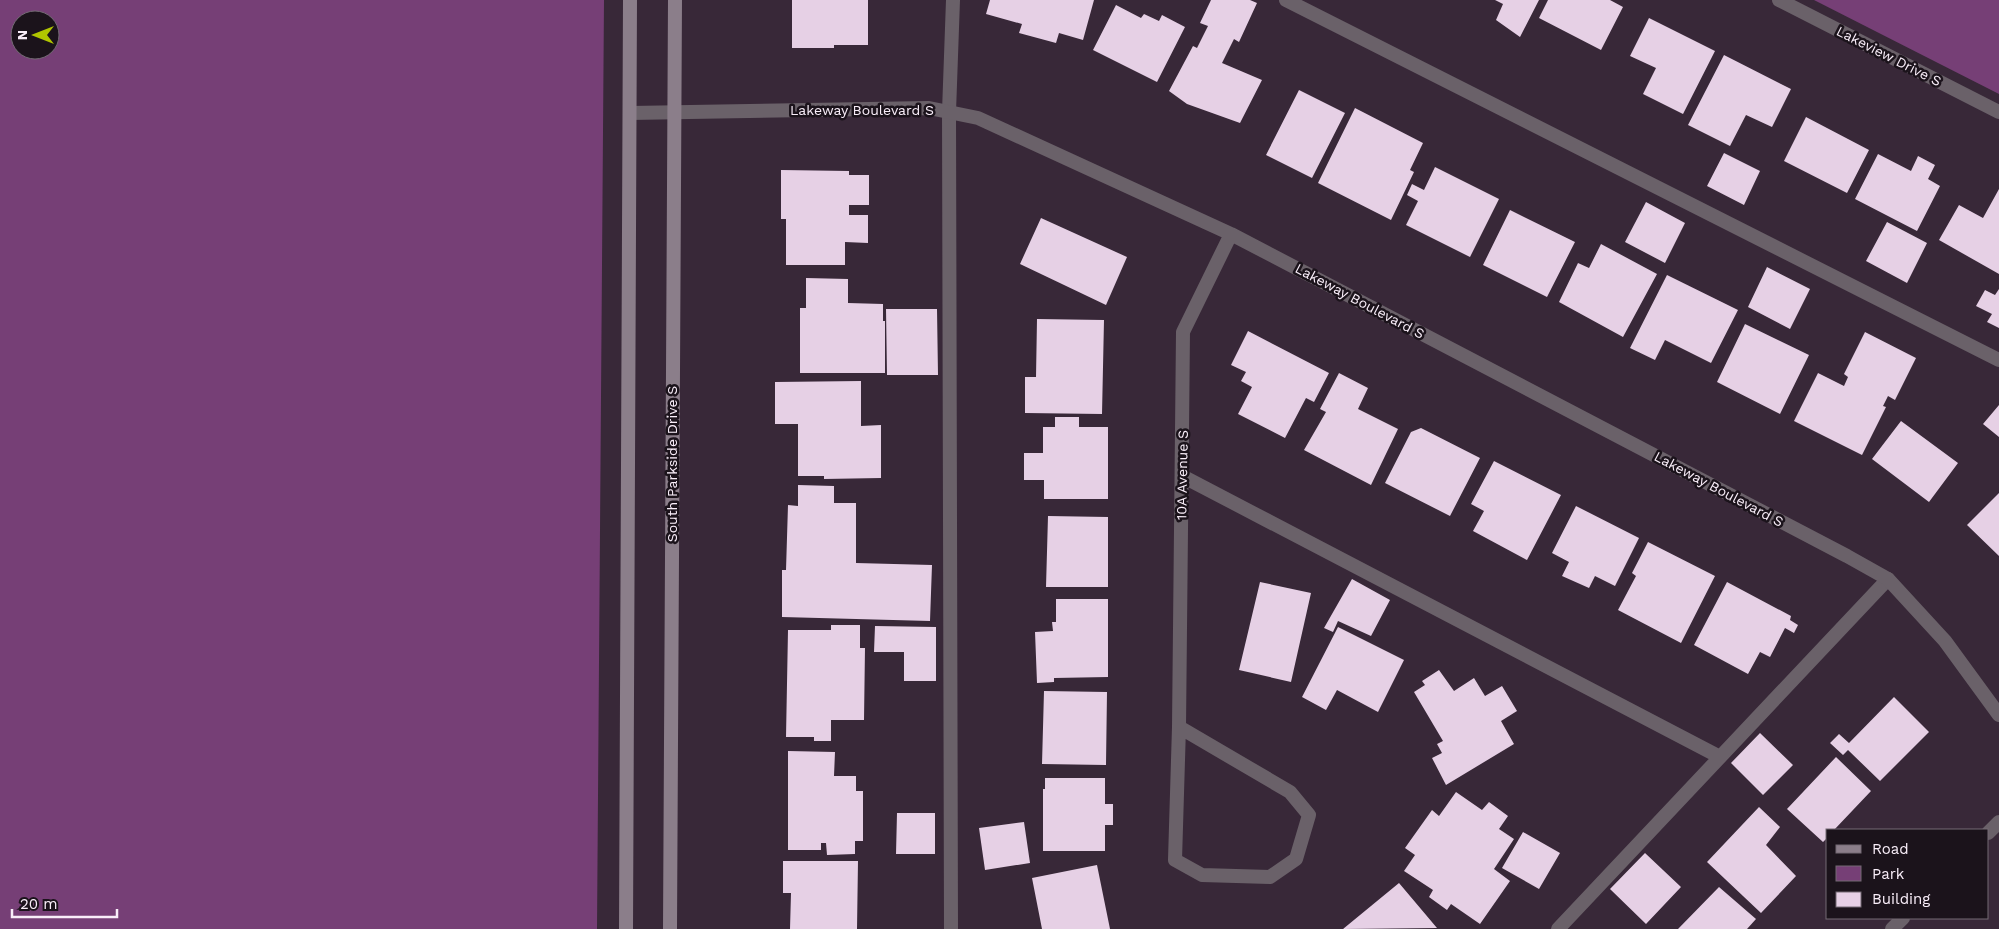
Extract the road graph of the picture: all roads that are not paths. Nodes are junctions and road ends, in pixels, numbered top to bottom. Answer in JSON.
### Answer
{"nodes":[{"id":1,"x":630,"y":0,"type":"edge"},
{"id":2,"x":675,"y":0,"type":"edge"},
{"id":3,"x":953,"y":0,"type":"edge"},
{"id":4,"x":1286,"y":0,"type":"edge"},
{"id":5,"x":1778,"y":0,"type":"edge"},
{"id":6,"x":674,"y":112,"type":"junction"},
{"id":7,"x":949,"y":112,"type":"junction"},
{"id":8,"x":1999,"y":112,"type":"edge"},
{"id":9,"x":630,"y":113,"type":"junction"},
{"id":10,"x":1231,"y":234,"type":"junction"},
{"id":11,"x":1999,"y":360,"type":"edge"},
{"id":12,"x":1182,"y":476,"type":"junction"},
{"id":13,"x":1888,"y":579,"type":"junction"},
{"id":14,"x":1999,"y":715,"type":"edge"},
{"id":15,"x":1179,"y":727,"type":"junction"},
{"id":16,"x":1720,"y":757,"type":"junction"},
{"id":17,"x":1999,"y":822,"type":"edge"},
{"id":18,"x":1989,"y":832,"type":"edge"},
{"id":19,"x":1902,"y":919,"type":"edge"},
{"id":20,"x":626,"y":929,"type":"edge"},
{"id":21,"x":670,"y":929,"type":"edge"},
{"id":22,"x":952,"y":929,"type":"edge"},
{"id":23,"x":1558,"y":929,"type":"edge"},
{"id":24,"x":1892,"y":929,"type":"edge"}],
"edges":[{"from":1,"to":9,"type":"main road"},
{"from":2,"to":6,"type":"main road","name":"South Parkside Drive S"},
{"from":3,"to":7,"type":"street"},
{"from":4,"to":11,"type":"street"},
{"from":5,"to":8,"type":"street","name":"Lakeview Drive S"},
{"from":6,"to":7,"type":"street","name":"Lakeway Boulevard S"},
{"from":6,"to":9,"type":"street","name":"Lakeway Boulevard S"},
{"from":6,"to":21,"type":"main road","name":"South Parkside Drive S"},
{"from":7,"to":10,"type":"street","name":"Lakeway Boulevard S"},
{"from":7,"to":22,"type":"street"},
{"from":9,"to":20,"type":"main road"},
{"from":10,"to":12,"type":"street","name":"10A Avenue S"},
{"from":10,"to":13,"type":"street","name":"Lakeway Boulevard S"},
{"from":12,"to":15,"type":"street","name":"10A Avenue S"},
{"from":12,"to":16,"type":"street"},
{"from":13,"to":14,"type":"street","name":"Lakeway Boulevard S"},
{"from":13,"to":16,"type":"street"},
{"from":15,"to":15,"type":"street","name":"10A Avenue S"},
{"from":16,"to":23,"type":"street"},
{"from":17,"to":18,"type":"street"},
{"from":19,"to":24,"type":"street"}]}
